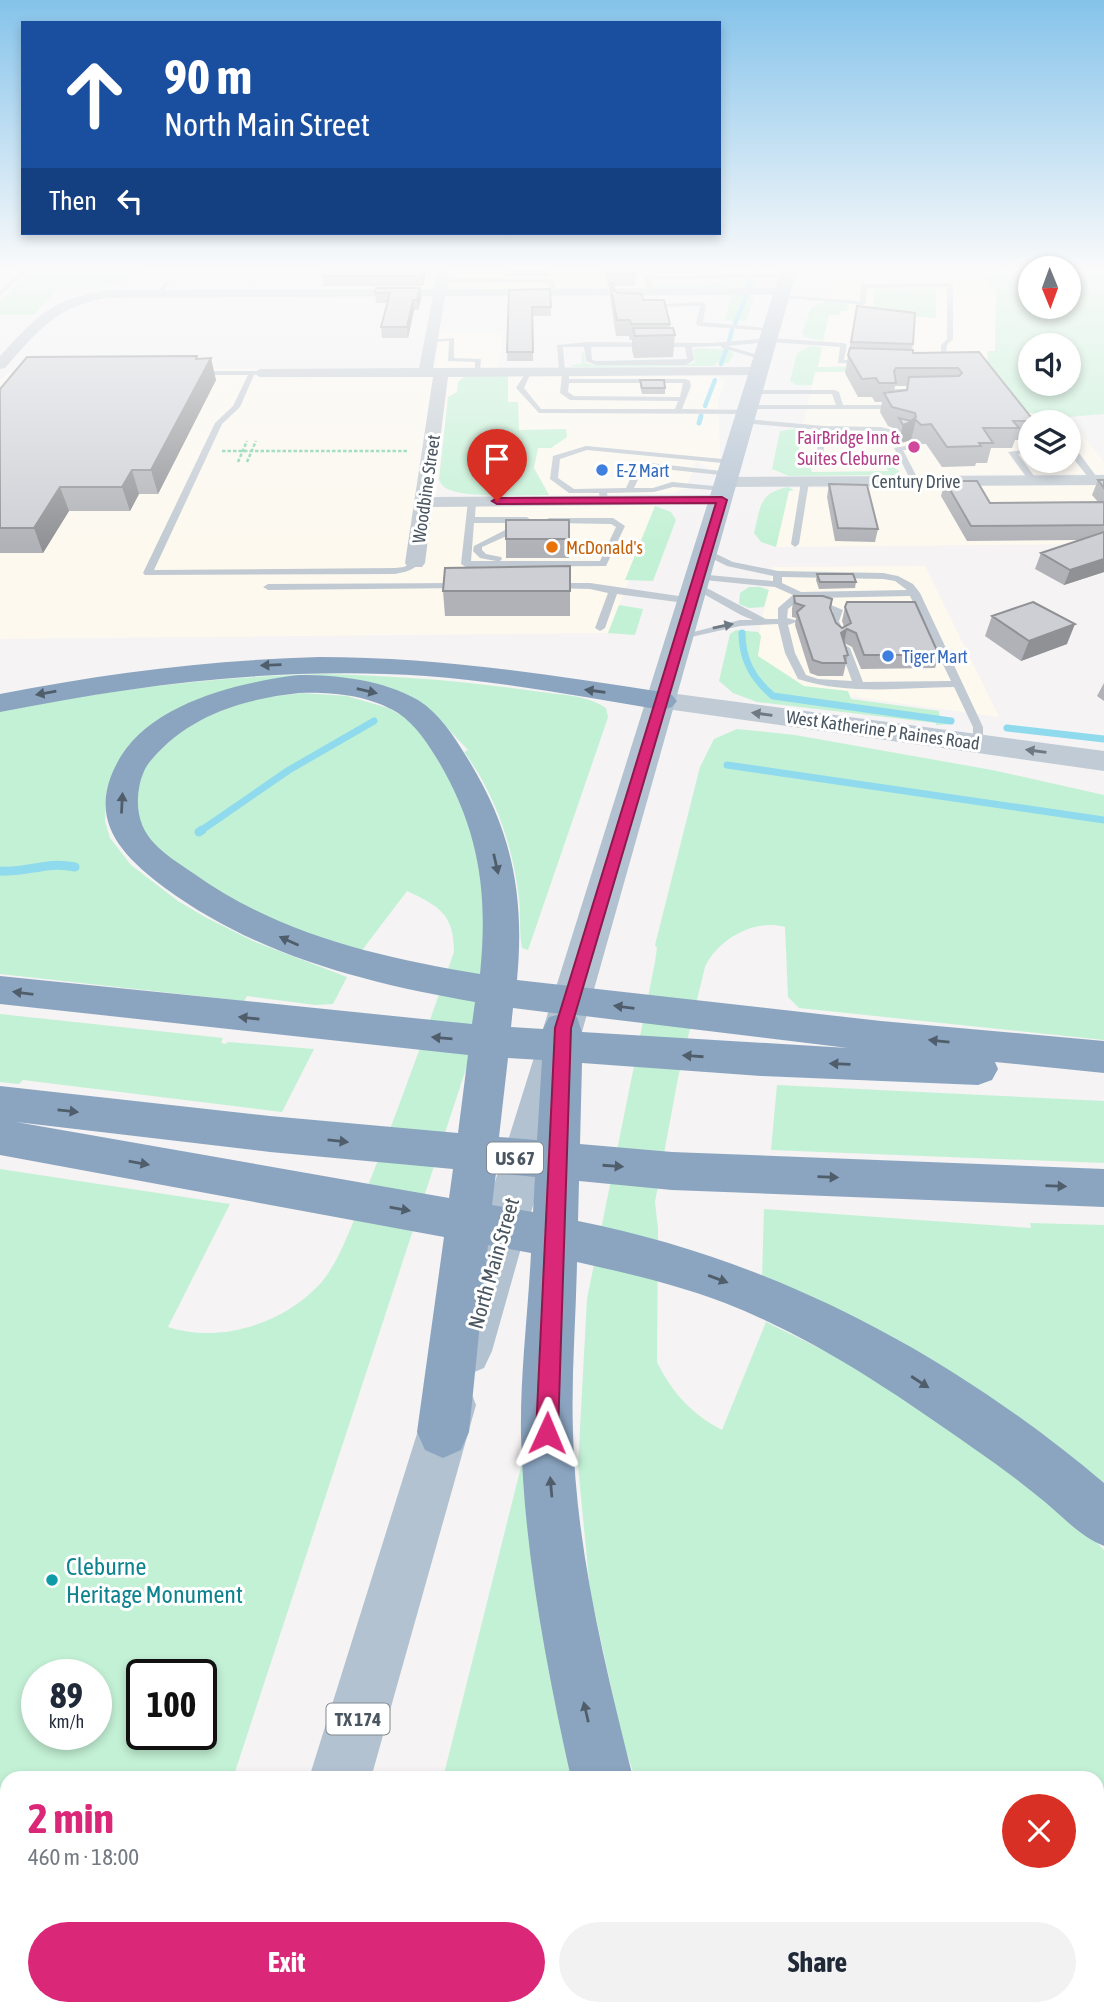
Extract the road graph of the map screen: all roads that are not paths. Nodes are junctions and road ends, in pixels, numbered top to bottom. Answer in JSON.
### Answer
{"nodes":[{"id":1,"x":432,"y":360,"type":"edge"},
{"id":2,"x":479,"y":360,"type":"edge"},
{"id":3,"x":562,"y":360,"type":"edge"},
{"id":4,"x":589,"y":360,"type":"edge"},
{"id":5,"x":680,"y":360,"type":"edge"},
{"id":6,"x":691,"y":360,"type":"edge"},
{"id":7,"x":763,"y":360,"type":"edge"},
{"id":8,"x":840,"y":360,"type":"edge"},
{"id":9,"x":937,"y":360,"type":"edge"},
{"id":10,"x":870,"y":362,"type":"edge"},
{"id":11,"x":919,"y":362,"type":"edge"},
{"id":12,"x":478,"y":372,"type":"junction"},
{"id":13,"x":526,"y":372,"type":"junction"},
{"id":14,"x":187,"y":373,"type":"edge"},
{"id":15,"x":256,"y":373,"type":"junction"},
{"id":16,"x":433,"y":373,"type":"junction"},
{"id":17,"x":565,"y":375,"type":"junction"},
{"id":18,"x":582,"y":381,"type":"junction"},
{"id":19,"x":593,"y":389,"type":"dead end"},
{"id":20,"x":929,"y":390,"type":"edge"},
{"id":21,"x":682,"y":398,"type":"junction"},
{"id":22,"x":840,"y":407,"type":"junction"},
{"id":23,"x":749,"y":408,"type":"junction"},
{"id":24,"x":678,"y":411,"type":"junction"},
{"id":25,"x":824,"y":428,"type":"junction"},
{"id":26,"x":682,"y":457,"type":"junction"},
{"id":27,"x":1081,"y":460,"type":"edge"},
{"id":28,"x":905,"y":461,"type":"junction"},
{"id":29,"x":678,"y":468,"type":"junction"},
{"id":30,"x":1028,"y":473,"type":"edge"},
{"id":31,"x":1033,"y":480,"type":"junction"},
{"id":32,"x":1100,"y":480,"type":"edge"},
{"id":33,"x":915,"y":481,"type":"junction"},
{"id":34,"x":728,"y":482,"type":"junction"},
{"id":35,"x":804,"y":482,"type":"junction"},
{"id":36,"x":672,"y":484,"type":"junction"},
{"id":37,"x":629,"y":490,"type":"junction"},
{"id":38,"x":601,"y":497,"type":"junction"},
{"id":39,"x":472,"y":501,"type":"junction"},
{"id":40,"x":425,"y":502,"type":"junction"},
{"id":41,"x":469,"y":520,"type":"junction"},
{"id":42,"x":598,"y":520,"type":"junction"},
{"id":43,"x":543,"y":523,"type":"edge"},
{"id":44,"x":517,"y":527,"type":"junction"},
{"id":45,"x":795,"y":544,"type":"dead end"},
{"id":46,"x":478,"y":546,"type":"junction"},
{"id":47,"x":606,"y":558,"type":"junction"},
{"id":48,"x":415,"y":563,"type":"joint"},
{"id":49,"x":777,"y":579,"type":"junction"},
{"id":50,"x":470,"y":586,"type":"edge"},
{"id":51,"x":538,"y":586,"type":"edge"},
{"id":52,"x":268,"y":587,"type":"dead end"},
{"id":53,"x":613,"y":591,"type":"junction"},
{"id":54,"x":695,"y":591,"type":"junction"},
{"id":55,"x":915,"y":593,"type":"junction"},
{"id":56,"x":799,"y":596,"type":"junction"},
{"id":57,"x":911,"y":609,"type":"edge"},
{"id":58,"x":922,"y":609,"type":"junction"},
{"id":59,"x":838,"y":610,"type":"junction"},
{"id":60,"x":850,"y":610,"type":"edge"},
{"id":61,"x":766,"y":621,"type":"junction"},
{"id":62,"x":781,"y":621,"type":"junction"},
{"id":63,"x":794,"y":621,"type":"dead end"},
{"id":64,"x":600,"y":628,"type":"dead end"},
{"id":65,"x":840,"y":636,"type":"edge"},
{"id":66,"x":845,"y":648,"type":"edge"},
{"id":67,"x":838,"y":662,"type":"edge"},
{"id":68,"x":850,"y":662,"type":"junction"},
{"id":69,"x":958,"y":684,"type":"junction"},
{"id":70,"x":859,"y":685,"type":"junction"},
{"id":71,"x":662,"y":701,"type":"junction"},
{"id":72,"x":0,"y":703,"type":"edge"},
{"id":73,"x":979,"y":743,"type":"junction"},
{"id":74,"x":1104,"y":761,"type":"edge"},
{"id":75,"x":0,"y":990,"type":"edge"},
{"id":76,"x":563,"y":1028,"type":"junction"},
{"id":77,"x":1104,"y":1057,"type":"edge"},
{"id":78,"x":1104,"y":1074,"type":"edge"},
{"id":79,"x":0,"y":1103,"type":"edge"},
{"id":80,"x":0,"y":1138,"type":"edge"},
{"id":81,"x":1104,"y":1188,"type":"edge"},
{"id":82,"x":443,"y":1432,"type":"junction"},
{"id":83,"x":1104,"y":1519,"type":"edge"},
{"id":84,"x":342,"y":1771,"type":"edge"},
{"id":85,"x":600,"y":1771,"type":"edge"}],
"edges":[{"from":1,"to":16,"type":"street","name":"Woodbine Street"},
{"from":2,"to":12,"type":"lane"},
{"from":3,"to":17,"type":"lane"},
{"from":4,"to":6,"type":"lane"},
{"from":5,"to":17,"type":"street"},
{"from":7,"to":23,"type":"main road","name":"North Main Street","number":"TX 174"},
{"from":8,"to":10,"type":"lane"},
{"from":9,"to":11,"type":"lane"},
{"from":12,"to":13,"type":"street"},
{"from":12,"to":16,"type":"street"},
{"from":13,"to":17,"type":"street"},
{"from":13,"to":24,"type":"lane"},
{"from":14,"to":15,"type":"lane"},
{"from":15,"to":16,"type":"street"},
{"from":15,"to":48,"type":"lane"},
{"from":16,"to":40,"type":"street","name":"Woodbine Street"},
{"from":17,"to":18,"type":"lane"},
{"from":17,"to":21,"type":"lane"},
{"from":18,"to":19,"type":"lane"},
{"from":18,"to":21,"type":"lane"},
{"from":20,"to":22,"type":"lane"},
{"from":21,"to":24,"type":"lane"},
{"from":22,"to":23,"type":"lane"},
{"from":22,"to":23,"type":"lane"},
{"from":23,"to":24,"type":"lane"},
{"from":23,"to":25,"type":"lane"},
{"from":23,"to":34,"type":"main road","name":"North Main Street","number":"TX 174"},
{"from":25,"to":28,"type":"lane"},
{"from":25,"to":28,"type":"lane"},
{"from":26,"to":29,"type":"lane"},
{"from":26,"to":34,"type":"lane"},
{"from":26,"to":38,"type":"lane"},
{"from":27,"to":32,"type":"lane"},
{"from":28,"to":33,"type":"lane"},
{"from":29,"to":34,"type":"lane"},
{"from":29,"to":36,"type":"lane"},
{"from":29,"to":37,"type":"lane"},
{"from":30,"to":31,"type":"lane"},
{"from":31,"to":32,"type":"street","name":"Century Drive"},
{"from":31,"to":33,"type":"street","name":"Century Drive"},
{"from":33,"to":35,"type":"street","name":"Century Drive"},
{"from":34,"to":35,"type":"street","name":"Century Drive"},
{"from":34,"to":36,"type":"lane"},
{"from":34,"to":38,"type":"street","name":"Century Drive"},
{"from":34,"to":54,"type":"main road","name":"North Main Street","number":"TX 174"},
{"from":35,"to":45,"type":"lane"},
{"from":36,"to":37,"type":"lane"},
{"from":37,"to":38,"type":"lane"},
{"from":38,"to":39,"type":"street","name":"Century Drive"},
{"from":38,"to":42,"type":"lane"},
{"from":39,"to":40,"type":"street","name":"Century Drive"},
{"from":39,"to":41,"type":"lane"},
{"from":40,"to":48,"type":"street","name":"Woodbine Street"},
{"from":41,"to":44,"type":"lane"},
{"from":41,"to":47,"type":"lane"},
{"from":42,"to":43,"type":"lane"},
{"from":42,"to":47,"type":"lane"},
{"from":44,"to":46,"type":"lane"},
{"from":44,"to":46,"type":"lane"},
{"from":46,"to":47,"type":"lane"},
{"from":49,"to":54,"type":"lane"},
{"from":49,"to":54,"type":"lane"},
{"from":49,"to":55,"type":"lane"},
{"from":49,"to":56,"type":"lane"},
{"from":50,"to":52,"type":"lane"},
{"from":51,"to":53,"type":"lane"},
{"from":53,"to":54,"type":"lane"},
{"from":53,"to":64,"type":"lane"},
{"from":54,"to":61,"type":"lane"},
{"from":54,"to":61,"type":"lane","one_way":true},
{"from":54,"to":71,"type":"main road","name":"North Main Street","number":"TX 174"},
{"from":55,"to":56,"type":"lane"},
{"from":55,"to":58,"type":"lane"},
{"from":56,"to":59,"type":"lane"},
{"from":56,"to":62,"type":"lane"},
{"from":57,"to":58,"type":"lane"},
{"from":58,"to":69,"type":"lane"},
{"from":59,"to":60,"type":"lane"},
{"from":59,"to":65,"type":"lane"},
{"from":61,"to":62,"type":"lane"},
{"from":62,"to":63,"type":"lane"},
{"from":62,"to":70,"type":"lane"},
{"from":66,"to":68,"type":"lane"},
{"from":67,"to":68,"type":"lane"},
{"from":68,"to":70,"type":"lane"},
{"from":69,"to":70,"type":"lane"},
{"from":69,"to":73,"type":"lane"},
{"from":71,"to":72,"type":"highway","one_way":true},
{"from":73,"to":71,"type":"street","name":"West Katherine P Raines Road","one_way":true},
{"from":71,"to":76,"type":"main road","name":"North Main Street","number":"TX 174"},
{"from":74,"to":73,"type":"street","name":"West Katherine P Raines Road","one_way":true},
{"from":78,"to":75,"type":"highway","one_way":true},
{"from":76,"to":82,"type":"main road","name":"North Main Street","number":"TX 174"},
{"from":85,"to":76,"type":"highway","one_way":true},
{"from":77,"to":82,"type":"highway","one_way":true},
{"from":79,"to":81,"type":"highway","number":"US 67","one_way":true},
{"from":80,"to":83,"type":"highway","one_way":true},
{"from":82,"to":84,"type":"main road","name":"North Main Street","number":"TX 174"}]}
